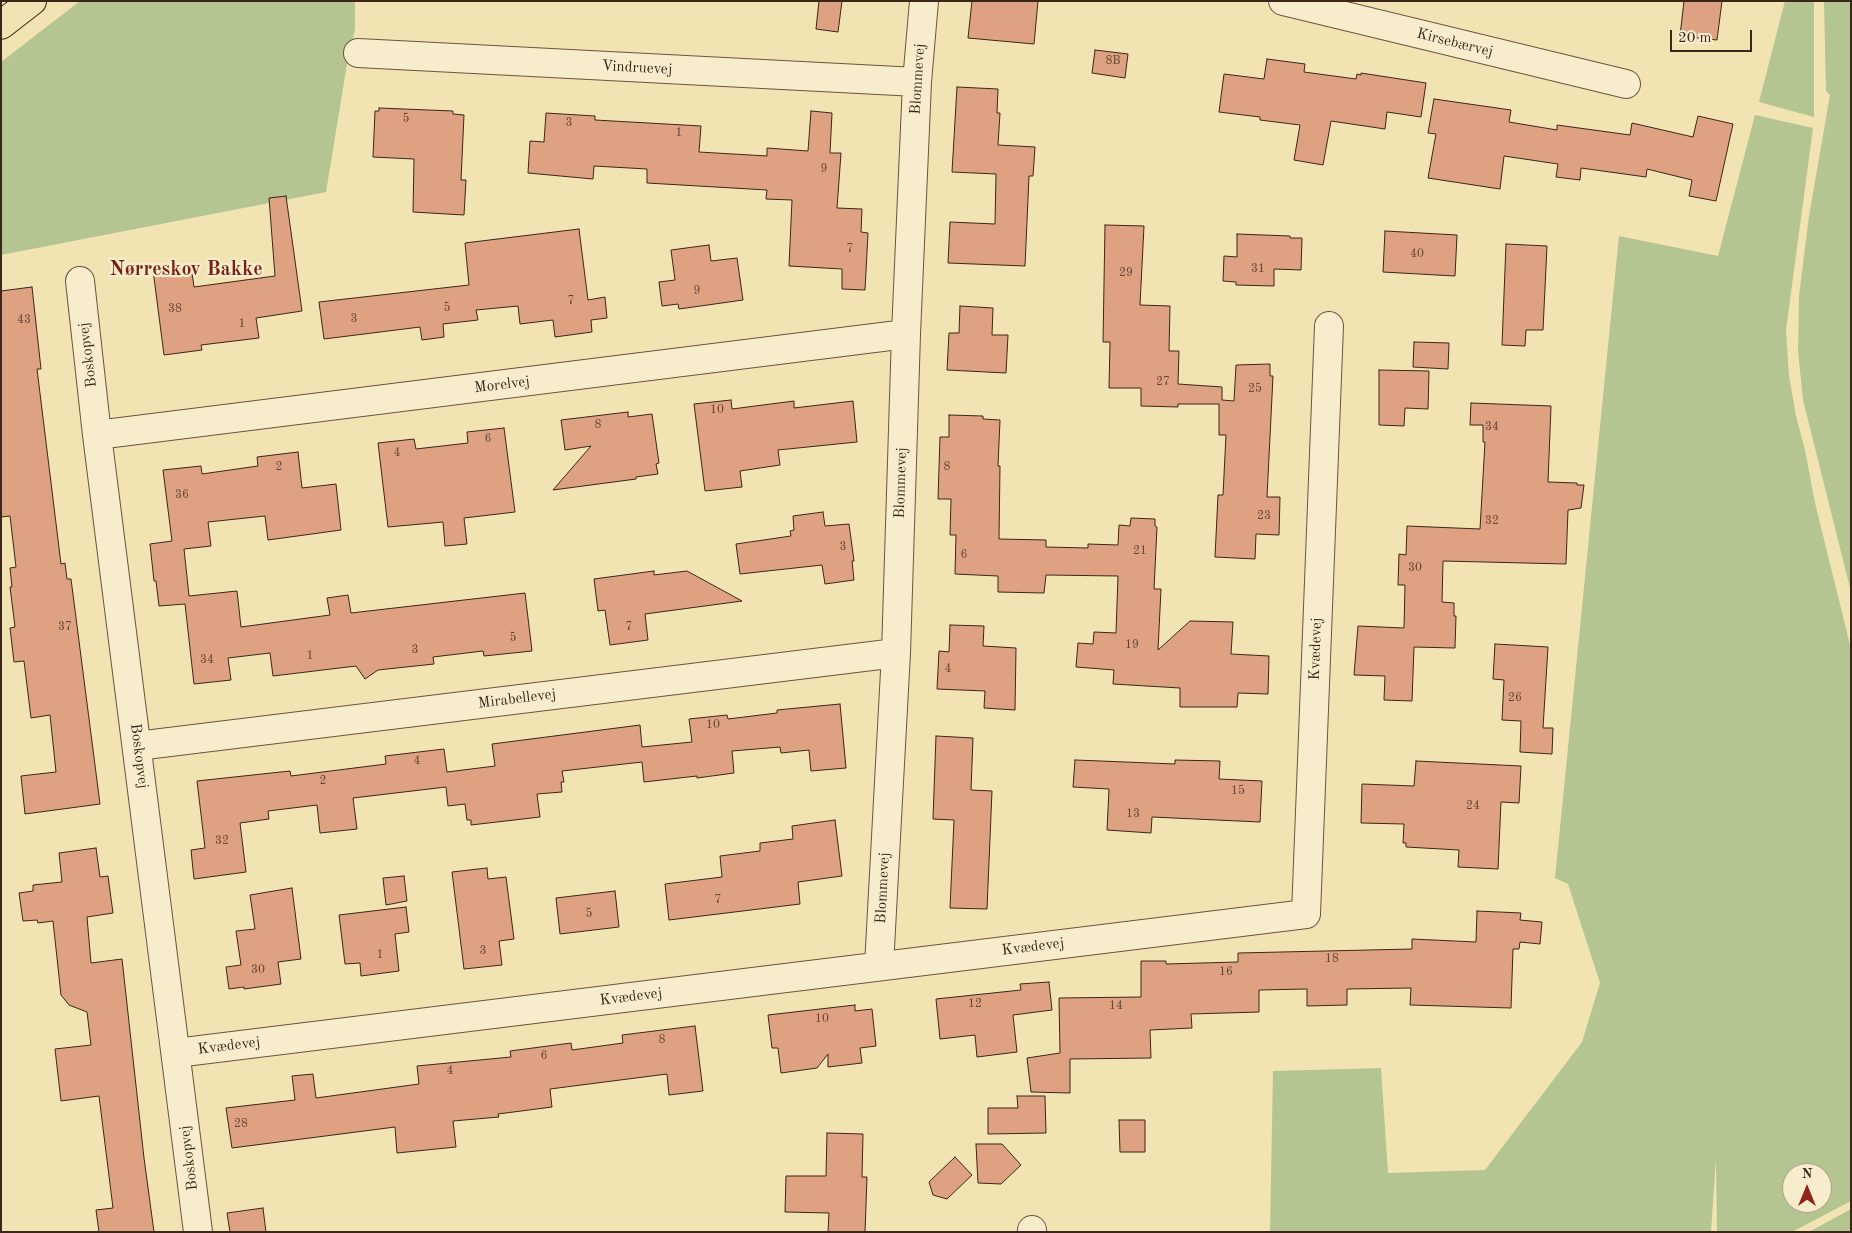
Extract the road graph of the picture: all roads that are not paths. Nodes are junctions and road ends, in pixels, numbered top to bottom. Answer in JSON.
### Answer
{"nodes":[{"id":1,"x":32,"y":1,"type":"edge"},
{"id":2,"x":924,"y":1,"type":"edge"},
{"id":3,"x":1283,"y":1,"type":"edge"},
{"id":4,"x":1,"y":25,"type":"edge"},
{"id":5,"x":358,"y":53,"type":"dead end"},
{"id":6,"x":916,"y":82,"type":"junction"},
{"id":7,"x":1626,"y":84,"type":"dead end"},
{"id":8,"x":80,"y":281,"type":"dead end"},
{"id":9,"x":1329,"y":326,"type":"dead end"},
{"id":10,"x":906,"y":334,"type":"junction"},
{"id":11,"x":98,"y":435,"type":"junction"},
{"id":12,"x":896,"y":653,"type":"junction"},
{"id":13,"x":138,"y":746,"type":"junction"},
{"id":14,"x":879,"y":966,"type":"junction"},
{"id":15,"x":176,"y":1053,"type":"junction"},
{"id":16,"x":198,"y":1232,"type":"edge"}],
"edges":[{"from":1,"to":4,"type":"main road"},
{"from":2,"to":6,"type":"street","name":"Blommevej"},
{"from":3,"to":7,"type":"street","name":"Kirsebærvej"},
{"from":5,"to":6,"type":"street","name":"Vindruevej"},
{"from":6,"to":10,"type":"street","name":"Blommevej"},
{"from":8,"to":11,"type":"street","name":"Boskopvej"},
{"from":9,"to":14,"type":"street","name":"Kvædevej"},
{"from":10,"to":11,"type":"street","name":"Morelvej"},
{"from":10,"to":12,"type":"street","name":"Blommevej"},
{"from":11,"to":13,"type":"street","name":"Boskopvej"},
{"from":12,"to":13,"type":"street","name":"Mirabellevej"},
{"from":12,"to":14,"type":"street","name":"Blommevej"},
{"from":13,"to":15,"type":"street","name":"Boskopvej"},
{"from":14,"to":15,"type":"street","name":"Kvædevej"},
{"from":15,"to":16,"type":"street","name":"Boskopvej"}]}
